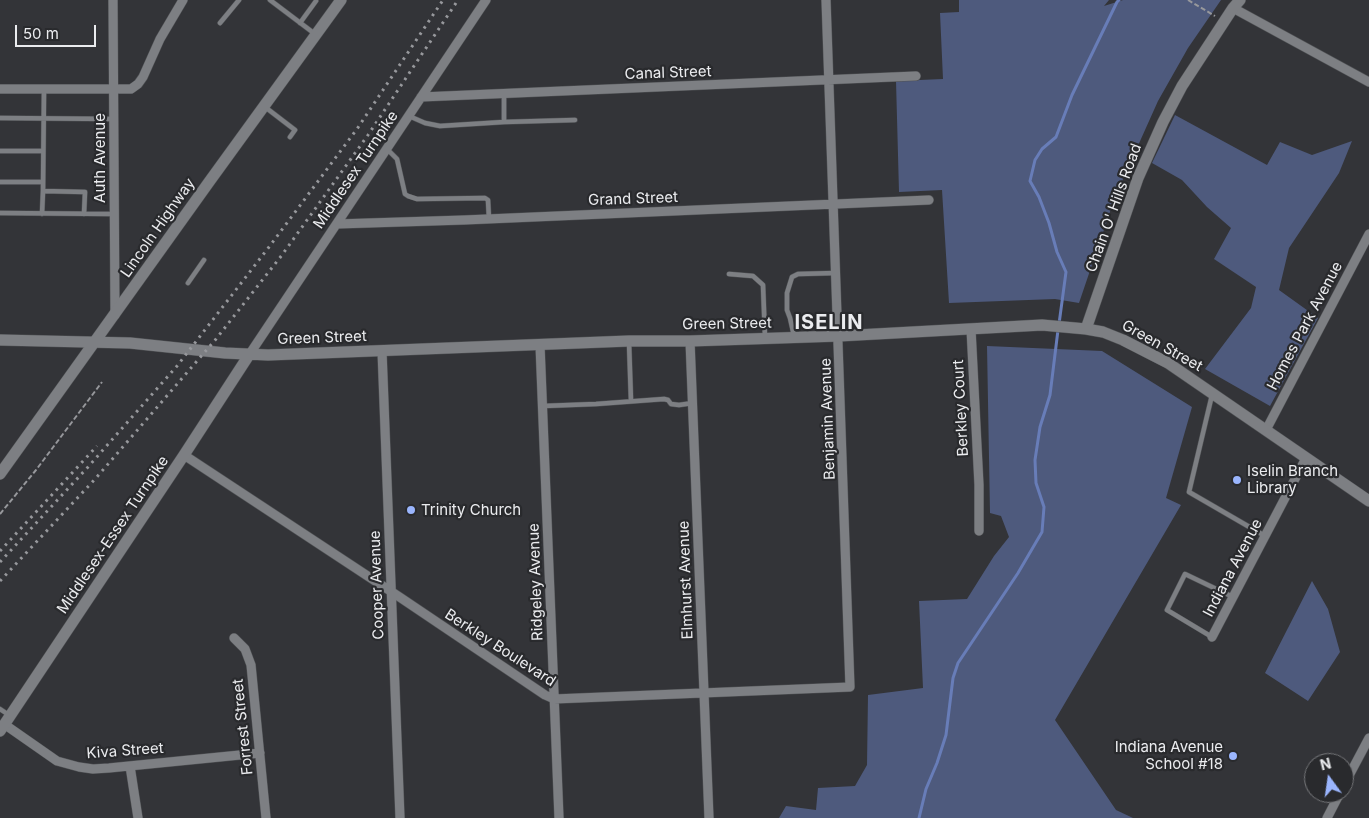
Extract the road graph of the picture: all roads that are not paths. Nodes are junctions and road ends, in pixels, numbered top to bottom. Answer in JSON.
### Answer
{"nodes":[{"id":1,"x":113,"y":0,"type":"edge"},
{"id":2,"x":182,"y":0,"type":"edge"},
{"id":3,"x":240,"y":0,"type":"edge"},
{"id":4,"x":270,"y":0,"type":"edge"},
{"id":5,"x":341,"y":0,"type":"edge"},
{"id":6,"x":486,"y":0,"type":"edge"},
{"id":7,"x":826,"y":0,"type":"edge"},
{"id":8,"x":316,"y":1,"type":"dead end"},
{"id":9,"x":1237,"y":4,"type":"edge"},
{"id":10,"x":300,"y":22,"type":"junction"},
{"id":11,"x":220,"y":23,"type":"dead end"},
{"id":12,"x":316,"y":34,"type":"junction"},
{"id":13,"x":916,"y":76,"type":"dead end"},
{"id":14,"x":829,"y":80,"type":"junction"},
{"id":15,"x":1369,"y":82,"type":"edge"},
{"id":16,"x":0,"y":89,"type":"edge"},
{"id":17,"x":44,"y":89,"type":"junction"},
{"id":18,"x":114,"y":89,"type":"junction"},
{"id":19,"x":504,"y":93,"type":"junction"},
{"id":20,"x":421,"y":97,"type":"junction"},
{"id":21,"x":264,"y":106,"type":"junction"},
{"id":22,"x":409,"y":116,"type":"junction"},
{"id":23,"x":0,"y":118,"type":"edge"},
{"id":24,"x":43,"y":118,"type":"junction"},
{"id":25,"x":114,"y":119,"type":"junction"},
{"id":26,"x":575,"y":120,"type":"dead end"},
{"id":27,"x":504,"y":122,"type":"junction"},
{"id":28,"x":290,"y":137,"type":"dead end"},
{"id":29,"x":387,"y":149,"type":"junction"},
{"id":30,"x":0,"y":152,"type":"edge"},
{"id":31,"x":43,"y":152,"type":"junction"},
{"id":32,"x":0,"y":182,"type":"edge"},
{"id":33,"x":43,"y":182,"type":"junction"},
{"id":34,"x":43,"y":191,"type":"junction"},
{"id":35,"x":929,"y":200,"type":"dead end"},
{"id":36,"x":833,"y":204,"type":"junction"},
{"id":37,"x":0,"y":213,"type":"edge"},
{"id":38,"x":42,"y":214,"type":"junction"},
{"id":39,"x":84,"y":214,"type":"junction"},
{"id":40,"x":114,"y":214,"type":"junction"},
{"id":41,"x":489,"y":219,"type":"junction"},
{"id":42,"x":338,"y":224,"type":"junction"},
{"id":43,"x":1369,"y":234,"type":"edge"},
{"id":44,"x":204,"y":260,"type":"dead end"},
{"id":45,"x":836,"y":273,"type":"junction"},
{"id":46,"x":730,"y":274,"type":"dead end"},
{"id":47,"x":188,"y":283,"type":"dead end"},
{"id":48,"x":115,"y":315,"type":"junction"},
{"id":49,"x":1086,"y":328,"type":"junction"},
{"id":50,"x":971,"y":329,"type":"junction"},
{"id":51,"x":839,"y":336,"type":"junction"},
{"id":52,"x":765,"y":338,"type":"junction"},
{"id":53,"x":794,"y":338,"type":"junction"},
{"id":54,"x":0,"y":340,"type":"edge"},
{"id":55,"x":629,"y":341,"type":"junction"},
{"id":56,"x":690,"y":341,"type":"junction"},
{"id":57,"x":96,"y":342,"type":"junction"},
{"id":58,"x":540,"y":344,"type":"junction"},
{"id":59,"x":382,"y":351,"type":"junction"},
{"id":60,"x":249,"y":355,"type":"junction"},
{"id":61,"x":1213,"y":393,"type":"junction"},
{"id":62,"x":631,"y":401,"type":"junction"},
{"id":63,"x":693,"y":403,"type":"junction"},
{"id":64,"x":542,"y":406,"type":"junction"},
{"id":65,"x":1266,"y":430,"type":"junction"},
{"id":66,"x":184,"y":455,"type":"junction"},
{"id":67,"x":1306,"y":458,"type":"junction"},
{"id":68,"x":0,"y":474,"type":"edge"},
{"id":69,"x":1369,"y":501,"type":"edge"},
{"id":70,"x":979,"y":531,"type":"dead end"},
{"id":71,"x":1265,"y":536,"type":"junction"},
{"id":72,"x":391,"y":592,"type":"junction"},
{"id":73,"x":1233,"y":597,"type":"junction"},
{"id":74,"x":1212,"y":637,"type":"joint"},
{"id":75,"x":234,"y":638,"type":"dead end"},
{"id":76,"x":850,"y":687,"type":"joint"},
{"id":77,"x":704,"y":694,"type":"junction"},
{"id":78,"x":554,"y":699,"type":"junction"},
{"id":79,"x":0,"y":709,"type":"edge"},
{"id":80,"x":5,"y":724,"type":"edge"},
{"id":81,"x":1369,"y":738,"type":"edge"},
{"id":82,"x":260,"y":753,"type":"junction"},
{"id":83,"x":130,"y":766,"type":"junction"},
{"id":84,"x":1354,"y":766,"type":"edge"},
{"id":85,"x":1335,"y":803,"type":"edge"},
{"id":86,"x":138,"y":818,"type":"edge"},
{"id":87,"x":266,"y":818,"type":"edge"},
{"id":88,"x":400,"y":818,"type":"edge"},
{"id":89,"x":559,"y":818,"type":"edge"},
{"id":90,"x":709,"y":818,"type":"edge"},
{"id":91,"x":1327,"y":818,"type":"edge"}],
"edges":[{"from":1,"to":18,"type":"street","name":"Auth Avenue"},
{"from":2,"to":18,"type":"street"},
{"from":3,"to":11,"type":"lane"},
{"from":4,"to":10,"type":"lane"},
{"from":5,"to":12,"type":"street","name":"Lincoln Highway"},
{"from":6,"to":20,"type":"street","name":"Middlesex Turnpike"},
{"from":7,"to":14,"type":"street","name":"Benjamin Avenue"},
{"from":8,"to":10,"type":"lane"},
{"from":9,"to":15,"type":"street"},
{"from":9,"to":49,"type":"street","name":"Chain O' Hills Road"},
{"from":10,"to":12,"type":"lane"},
{"from":12,"to":21,"type":"street","name":"Lincoln Highway"},
{"from":13,"to":14,"type":"street","name":"Canal Street"},
{"from":14,"to":19,"type":"street","name":"Canal Street"},
{"from":14,"to":36,"type":"street","name":"Benjamin Avenue"},
{"from":16,"to":17,"type":"street"},
{"from":17,"to":18,"type":"street"},
{"from":17,"to":24,"type":"lane"},
{"from":18,"to":25,"type":"street","name":"Auth Avenue"},
{"from":19,"to":20,"type":"street","name":"Canal Street"},
{"from":19,"to":27,"type":"lane"},
{"from":20,"to":22,"type":"street","name":"Middlesex Turnpike"},
{"from":21,"to":28,"type":"lane"},
{"from":21,"to":48,"type":"street","name":"Lincoln Highway"},
{"from":22,"to":27,"type":"lane"},
{"from":22,"to":29,"type":"street","name":"Middlesex Turnpike"},
{"from":23,"to":24,"type":"lane"},
{"from":24,"to":25,"type":"lane"},
{"from":24,"to":31,"type":"lane"},
{"from":25,"to":40,"type":"street","name":"Auth Avenue"},
{"from":26,"to":27,"type":"lane"},
{"from":29,"to":41,"type":"lane"},
{"from":29,"to":42,"type":"street","name":"Middlesex Turnpike"},
{"from":30,"to":31,"type":"lane"},
{"from":31,"to":33,"type":"lane"},
{"from":32,"to":33,"type":"lane"},
{"from":33,"to":34,"type":"lane"},
{"from":34,"to":38,"type":"lane"},
{"from":34,"to":39,"type":"lane"},
{"from":35,"to":36,"type":"street","name":"Grand Street"},
{"from":36,"to":41,"type":"street","name":"Grand Street"},
{"from":36,"to":45,"type":"street","name":"Benjamin Avenue"},
{"from":37,"to":38,"type":"lane"},
{"from":38,"to":39,"type":"lane"},
{"from":39,"to":40,"type":"lane"},
{"from":40,"to":48,"type":"street","name":"Auth Avenue"},
{"from":41,"to":42,"type":"street","name":"Grand Street"},
{"from":42,"to":60,"type":"street","name":"Middlesex Turnpike"},
{"from":43,"to":65,"type":"street","name":"Homes Park Avenue"},
{"from":44,"to":47,"type":"lane"},
{"from":45,"to":51,"type":"street","name":"Benjamin Avenue"},
{"from":45,"to":53,"type":"lane"},
{"from":46,"to":52,"type":"lane"},
{"from":48,"to":57,"type":"street","name":"Lincoln Highway"},
{"from":49,"to":50,"type":"street","name":"Green Street"},
{"from":49,"to":61,"type":"street","name":"Green Street"},
{"from":50,"to":51,"type":"street","name":"Green Street"},
{"from":50,"to":70,"type":"street","name":"Berkley Court"},
{"from":51,"to":53,"type":"street","name":"Green Street"},
{"from":51,"to":76,"type":"street","name":"Benjamin Avenue"},
{"from":52,"to":53,"type":"street","name":"Green Street"},
{"from":52,"to":56,"type":"street","name":"Green Street"},
{"from":54,"to":57,"type":"street","name":"Green Street"},
{"from":55,"to":56,"type":"street","name":"Green Street"},
{"from":55,"to":58,"type":"street","name":"Green Street"},
{"from":55,"to":62,"type":"lane"},
{"from":56,"to":63,"type":"street","name":"Elmhurst Avenue"},
{"from":57,"to":60,"type":"street","name":"Green Street"},
{"from":57,"to":68,"type":"street","name":"Lincoln Highway"},
{"from":58,"to":59,"type":"street","name":"Green Street"},
{"from":58,"to":64,"type":"street","name":"Ridgeley Avenue"},
{"from":59,"to":60,"type":"street","name":"Green Street"},
{"from":59,"to":72,"type":"street","name":"Cooper Avenue"},
{"from":60,"to":66,"type":"street","name":"Middlesex-Essex Turnpike"},
{"from":61,"to":65,"type":"street","name":"Green Street"},
{"from":61,"to":71,"type":"lane"},
{"from":62,"to":63,"type":"lane"},
{"from":62,"to":64,"type":"lane"},
{"from":63,"to":77,"type":"street","name":"Elmhurst Avenue"},
{"from":64,"to":78,"type":"street","name":"Ridgeley Avenue"},
{"from":65,"to":67,"type":"street","name":"Green Street"},
{"from":66,"to":72,"type":"street","name":"Berkley Boulevard"},
{"from":66,"to":80,"type":"street","name":"Middlesex-Essex Turnpike"},
{"from":67,"to":69,"type":"street","name":"Green Street"},
{"from":67,"to":71,"type":"street","name":"Indiana Avenue"},
{"from":71,"to":73,"type":"street","name":"Indiana Avenue"},
{"from":72,"to":78,"type":"street","name":"Berkley Boulevard"},
{"from":72,"to":88,"type":"street","name":"Cooper Avenue"},
{"from":73,"to":74,"type":"street","name":"Indiana Avenue"},
{"from":73,"to":74,"type":"lane"},
{"from":75,"to":82,"type":"street","name":"Forrest Street"},
{"from":76,"to":77,"type":"street","name":"Berkley Boulevard"},
{"from":77,"to":78,"type":"street","name":"Berkley Boulevard"},
{"from":77,"to":90,"type":"street","name":"Elmhurst Avenue"},
{"from":78,"to":89,"type":"street","name":"Ridgeley Avenue"},
{"from":79,"to":80,"type":"lane"},
{"from":80,"to":83,"type":"street","name":"Kiva Street"},
{"from":81,"to":84,"type":"street"},
{"from":82,"to":83,"type":"street","name":"Kiva Street"},
{"from":82,"to":87,"type":"street","name":"Forrest Street"},
{"from":83,"to":86,"type":"street"},
{"from":85,"to":91,"type":"street"}]}
